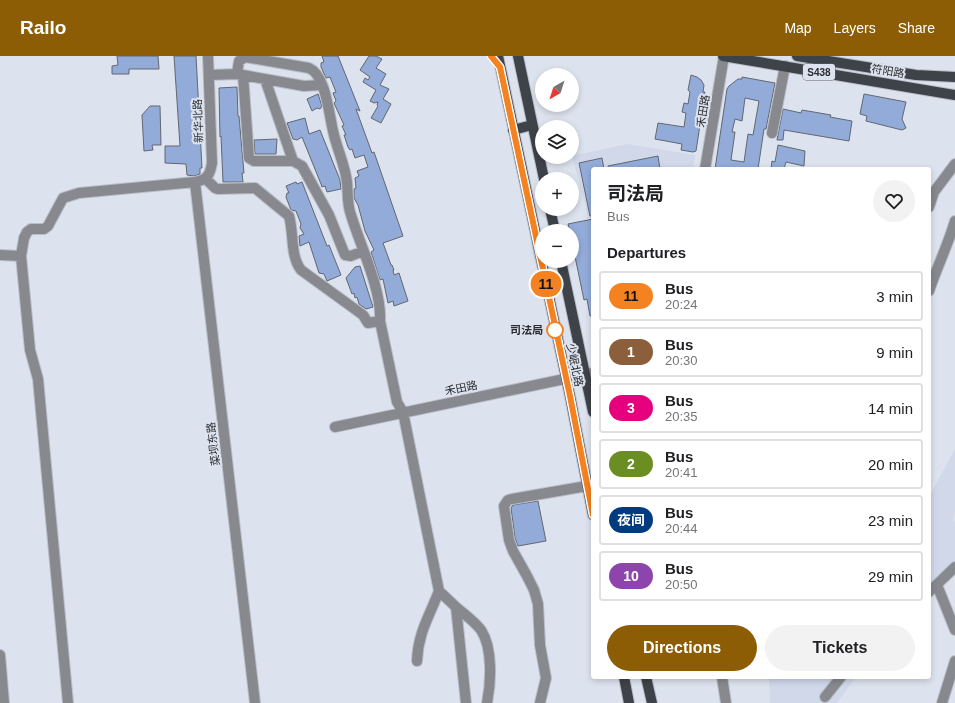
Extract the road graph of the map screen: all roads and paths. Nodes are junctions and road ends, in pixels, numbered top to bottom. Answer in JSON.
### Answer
{"nodes":[{"id":1,"x":208,"y":56,"type":"edge"},
{"id":2,"x":491,"y":56,"type":"edge"},
{"id":3,"x":498,"y":56,"type":"edge"},
{"id":4,"x":524,"y":56,"type":"edge"},
{"id":5,"x":723,"y":56,"type":"edge"},
{"id":6,"x":797,"y":56,"type":"edge"},
{"id":7,"x":519,"y":61,"type":"edge"},
{"id":8,"x":785,"y":66,"type":"junction"},
{"id":9,"x":500,"y":67,"type":"junction"},
{"id":10,"x":240,"y":74,"type":"junction"},
{"id":11,"x":209,"y":75,"type":"junction"},
{"id":12,"x":955,"y":77,"type":"edge"},
{"id":13,"x":265,"y":79,"type":"junction"},
{"id":14,"x":321,"y":85,"type":"junction"},
{"id":15,"x":955,"y":95,"type":"edge"},
{"id":16,"x":532,"y":126,"type":"junction"},
{"id":17,"x":513,"y":130,"type":"junction"},
{"id":18,"x":772,"y":133,"type":"dead end"},
{"id":19,"x":293,"y":161,"type":"junction"},
{"id":20,"x":955,"y":164,"type":"edge"},
{"id":21,"x":705,"y":167,"type":"edge"},
{"id":22,"x":542,"y":172,"type":"edge"},
{"id":23,"x":201,"y":181,"type":"junction"},
{"id":24,"x":931,"y":191,"type":"edge"},
{"id":25,"x":955,"y":221,"type":"edge"},
{"id":26,"x":364,"y":251,"type":"junction"},
{"id":27,"x":0,"y":255,"type":"edge"},
{"id":28,"x":21,"y":256,"type":"junction"},
{"id":29,"x":563,"y":268,"type":"edge"},
{"id":30,"x":931,"y":286,"type":"edge"},
{"id":31,"x":380,"y":321,"type":"junction"},
{"id":32,"x":589,"y":374,"type":"edge"},
{"id":33,"x":566,"y":379,"type":"junction"},
{"id":34,"x":591,"y":393,"type":"edge"},
{"id":35,"x":403,"y":412,"type":"junction"},
{"id":36,"x":335,"y":427,"type":"dead end"},
{"id":37,"x":587,"y":486,"type":"junction"},
{"id":38,"x":591,"y":502,"type":"edge"},
{"id":39,"x":955,"y":567,"type":"edge"},
{"id":40,"x":933,"y":589,"type":"edge"},
{"id":41,"x":440,"y":591,"type":"junction"},
{"id":42,"x":456,"y":606,"type":"junction"},
{"id":43,"x":955,"y":630,"type":"edge"},
{"id":44,"x":0,"y":655,"type":"edge"},
{"id":45,"x":417,"y":661,"type":"dead end"},
{"id":46,"x":955,"y":661,"type":"edge"},
{"id":47,"x":624,"y":679,"type":"edge"},
{"id":48,"x":646,"y":679,"type":"edge"},
{"id":49,"x":722,"y":679,"type":"edge"},
{"id":50,"x":839,"y":679,"type":"edge"},
{"id":51,"x":825,"y":697,"type":"dead end"},
{"id":52,"x":4,"y":703,"type":"edge"},
{"id":53,"x":68,"y":703,"type":"edge"},
{"id":54,"x":255,"y":703,"type":"edge"},
{"id":55,"x":466,"y":703,"type":"edge"},
{"id":56,"x":487,"y":703,"type":"edge"},
{"id":57,"x":540,"y":703,"type":"edge"},
{"id":58,"x":629,"y":703,"type":"edge"},
{"id":59,"x":652,"y":703,"type":"edge"},
{"id":60,"x":726,"y":703,"type":"edge"},
{"id":61,"x":942,"y":703,"type":"edge"}],
"edges":[{"from":1,"to":11,"type":"street","name":"新华北路"},
{"from":2,"to":9,"type":"main road"},
{"from":3,"to":9,"type":"main road","name":"少岷北路"},
{"from":4,"to":7,"type":"main road"},
{"from":5,"to":8,"type":"main road","name":"符阳路","number":"S438"},
{"from":5,"to":21,"type":"street","name":"禾田路"},
{"from":6,"to":12,"type":"main road","name":"符阳路","number":"S438"},
{"from":7,"to":16,"type":"main road"},
{"from":8,"to":15,"type":"main road","name":"符阳路","number":"S438"},
{"from":8,"to":18,"type":"street"},
{"from":9,"to":17,"type":"main road","name":"少岷北路"},
{"from":10,"to":11,"type":"street"},
{"from":10,"to":13,"type":"street"},
{"from":10,"to":14,"type":"street"},
{"from":10,"to":19,"type":"street"},
{"from":11,"to":23,"type":"street","name":"新华北路"},
{"from":13,"to":14,"type":"street"},
{"from":13,"to":19,"type":"street"},
{"from":14,"to":26,"type":"street"},
{"from":16,"to":17,"type":"main road"},
{"from":16,"to":22,"type":"main road"},
{"from":17,"to":33,"type":"main road","name":"少岷北路"},
{"from":19,"to":26,"type":"street"},
{"from":20,"to":24,"type":"street"},
{"from":23,"to":28,"type":"street"},
{"from":23,"to":31,"type":"street"},
{"from":23,"to":54,"type":"street","name":"菜坝东路"},
{"from":25,"to":30,"type":"street"},
{"from":26,"to":31,"type":"street"},
{"from":27,"to":28,"type":"street"},
{"from":28,"to":53,"type":"street"},
{"from":29,"to":32,"type":"main road","name":"少岷北路"},
{"from":31,"to":35,"type":"street"},
{"from":32,"to":33,"type":"street","name":"禾田路"},
{"from":32,"to":34,"type":"main road","name":"少岷北路"},
{"from":33,"to":35,"type":"street","name":"禾田路"},
{"from":33,"to":37,"type":"main road","name":"少岷北路"},
{"from":35,"to":36,"type":"street","name":"禾田路"},
{"from":35,"to":41,"type":"street"},
{"from":37,"to":38,"type":"main road","name":"少岷北路"},
{"from":37,"to":57,"type":"street"},
{"from":39,"to":40,"type":"street"},
{"from":40,"to":43,"type":"street"},
{"from":41,"to":42,"type":"street"},
{"from":41,"to":45,"type":"street"},
{"from":42,"to":55,"type":"street"},
{"from":42,"to":56,"type":"street"},
{"from":44,"to":52,"type":"street"},
{"from":46,"to":61,"type":"street"},
{"from":47,"to":58,"type":"main road"},
{"from":48,"to":59,"type":"main road"},
{"from":49,"to":60,"type":"street"},
{"from":50,"to":51,"type":"street"}]}
